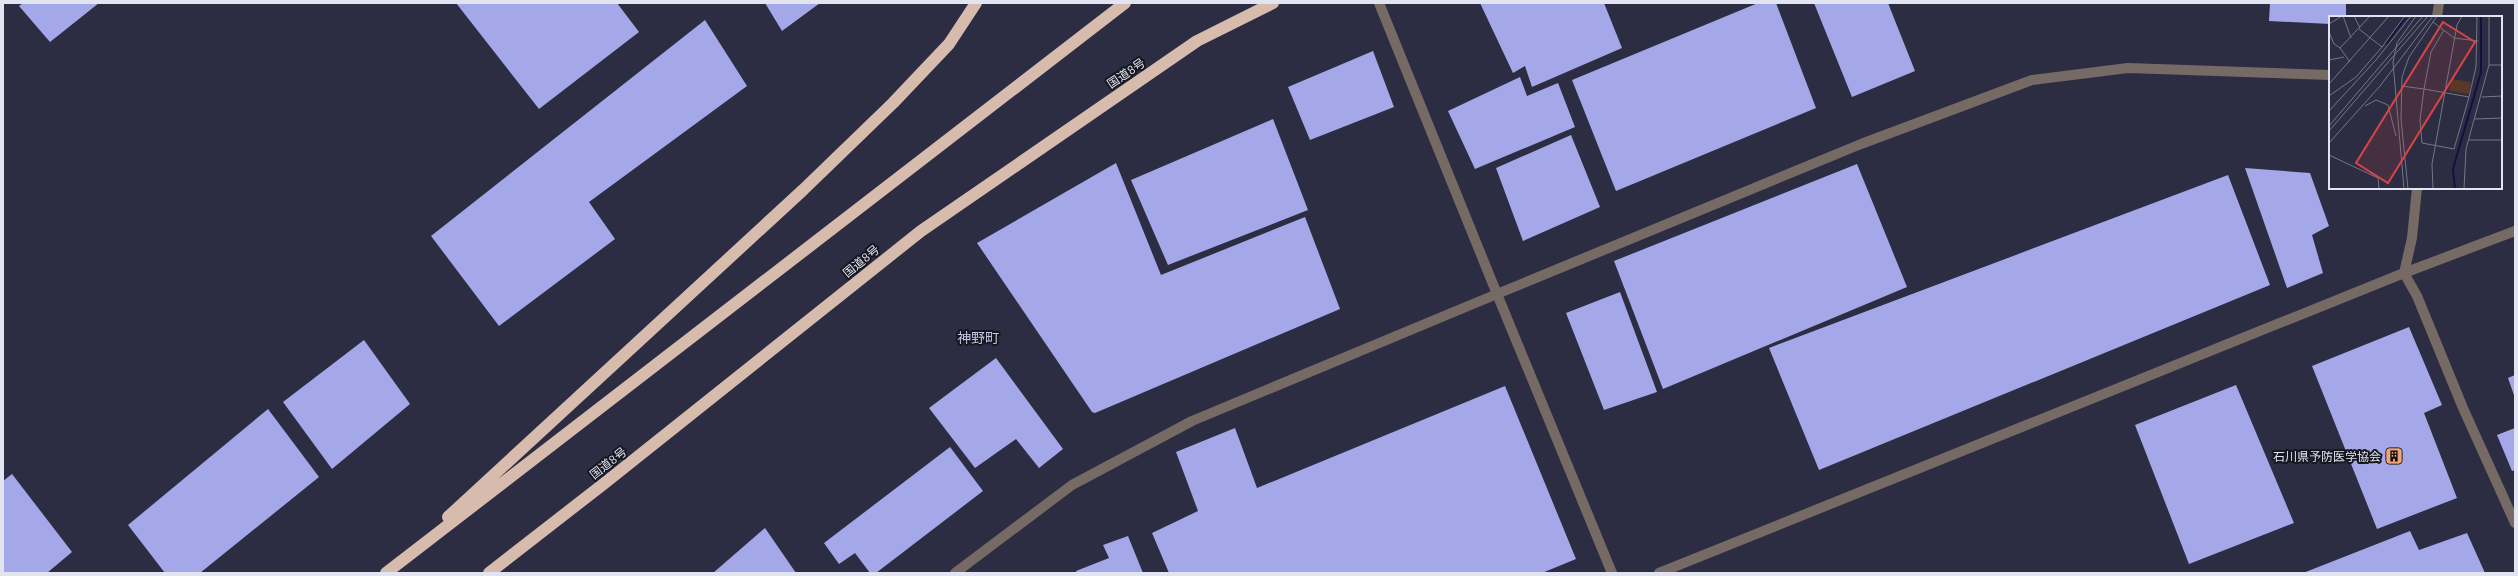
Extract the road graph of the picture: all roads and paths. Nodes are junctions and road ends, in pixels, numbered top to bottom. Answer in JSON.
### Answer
{"nodes":[{"id":1,"x":976,"y":3,"type":"edge"},
{"id":2,"x":1125,"y":3,"type":"edge"},
{"id":3,"x":1273,"y":3,"type":"edge"},
{"id":4,"x":1379,"y":3,"type":"edge"},
{"id":5,"x":2439,"y":3,"type":"edge"},
{"id":6,"x":2437,"y":16,"type":"edge"},
{"id":7,"x":2329,"y":75,"type":"edge"},
{"id":8,"x":2417,"y":189,"type":"edge"},
{"id":9,"x":2515,"y":230,"type":"edge"},
{"id":10,"x":2404,"y":273,"type":"junction"},
{"id":11,"x":1497,"y":294,"type":"junction"},
{"id":12,"x":2515,"y":522,"type":"edge"},
{"id":13,"x":387,"y":572,"type":"edge"},
{"id":14,"x":489,"y":573,"type":"edge"},
{"id":15,"x":955,"y":573,"type":"edge"},
{"id":16,"x":1612,"y":573,"type":"edge"},
{"id":17,"x":1659,"y":573,"type":"edge"}],
"edges":[{"from":1,"to":13,"type":"highway"},
{"from":2,"to":13,"type":"highway"},
{"from":3,"to":14,"type":"highway","name":"国道8号"},
{"from":4,"to":11,"type":"street"},
{"from":5,"to":6,"type":"street"},
{"from":7,"to":11,"type":"street"},
{"from":8,"to":10,"type":"street"},
{"from":9,"to":10,"type":"street"},
{"from":10,"to":12,"type":"street"},
{"from":10,"to":17,"type":"street"},
{"from":11,"to":15,"type":"street"},
{"from":11,"to":16,"type":"street"}]}
